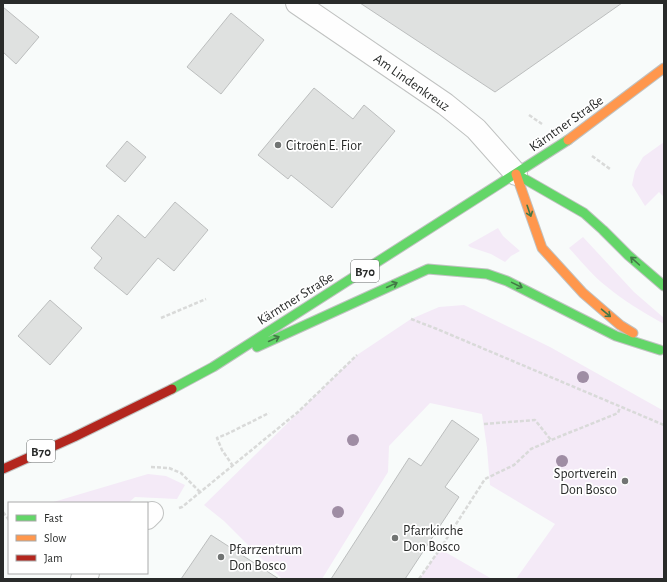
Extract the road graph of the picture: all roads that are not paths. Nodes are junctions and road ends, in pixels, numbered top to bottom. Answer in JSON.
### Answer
{"nodes":[{"id":1,"x":297,"y":3,"type":"edge"},
{"id":2,"x":664,"y":68,"type":"edge"},
{"id":3,"x":516,"y":174,"type":"junction"},
{"id":4,"x":664,"y":286,"type":"edge"},
{"id":5,"x":662,"y":351,"type":"edge"},
{"id":6,"x":213,"y":367,"type":"junction"},
{"id":7,"x":3,"y":469,"type":"edge"}],
"edges":[{"from":1,"to":3,"type":"street","name":"Am Lindenkreuz"},
{"from":2,"to":3,"type":"main road","name":"Kärntner Straße","number":"B70"},
{"from":4,"to":3,"type":"main road","one_way":true},
{"from":3,"to":5,"type":"main road","one_way":true},
{"from":3,"to":6,"type":"main road","name":"Kärntner Straße","number":"B70"},
{"from":6,"to":5,"type":"main road","one_way":true},
{"from":6,"to":7,"type":"main road","name":"Kärntner Straße","number":"B70"}]}
